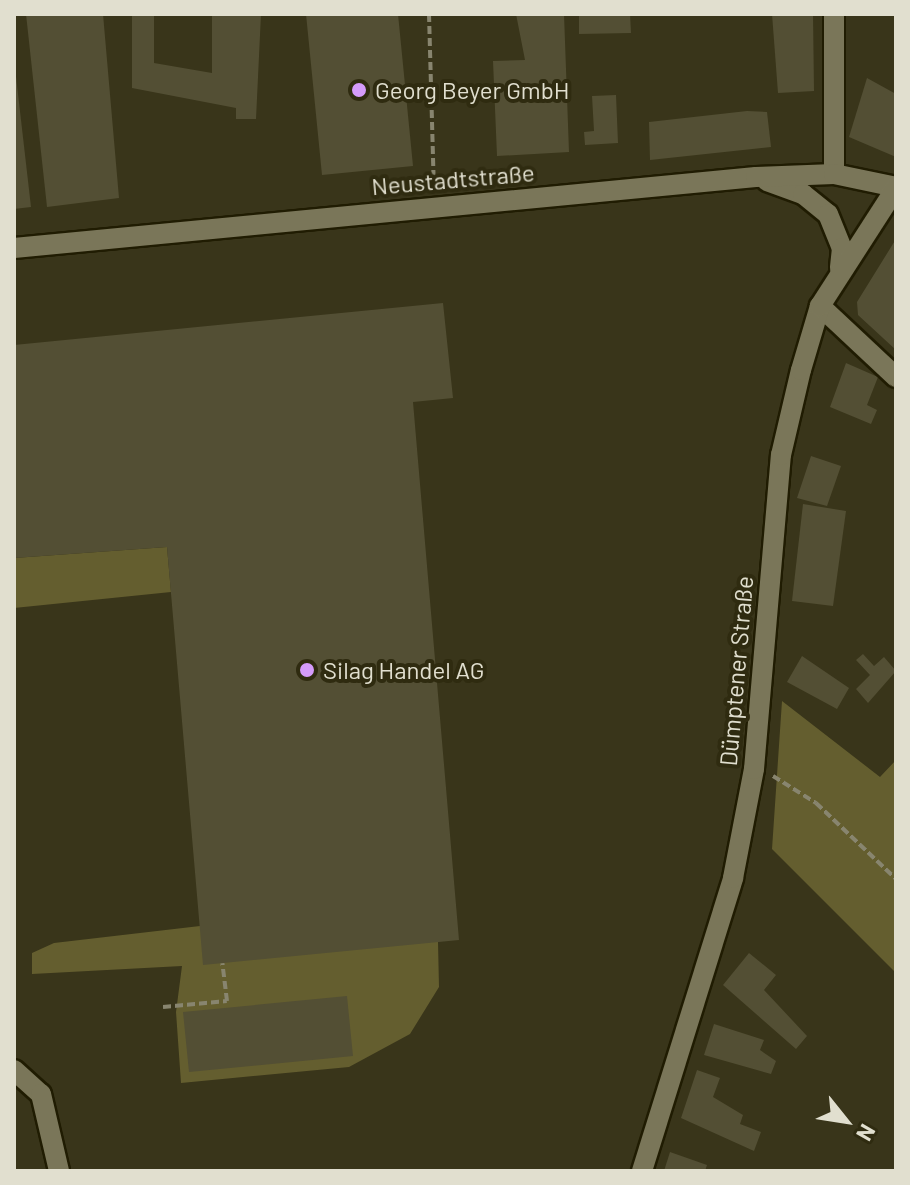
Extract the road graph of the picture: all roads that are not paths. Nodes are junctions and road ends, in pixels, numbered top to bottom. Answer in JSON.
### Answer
{"nodes":[{"id":1,"x":834,"y":14,"type":"edge"},
{"id":2,"x":834,"y":174,"type":"junction"},
{"id":3,"x":756,"y":177,"type":"junction"},
{"id":4,"x":896,"y":188,"type":"edge"},
{"id":5,"x":14,"y":248,"type":"edge"},
{"id":6,"x":840,"y":270,"type":"junction"},
{"id":7,"x":820,"y":306,"type":"junction"},
{"id":8,"x":896,"y":377,"type":"edge"},
{"id":9,"x":14,"y":1070,"type":"edge"},
{"id":10,"x":59,"y":1171,"type":"edge"},
{"id":11,"x":642,"y":1171,"type":"edge"}],
"edges":[{"from":1,"to":2,"type":"street"},
{"from":2,"to":3,"type":"street","name":"Neustadtstraße"},
{"from":2,"to":4,"type":"street","name":"Neustadtstraße"},
{"from":3,"to":5,"type":"street","name":"Neustadtstraße"},
{"from":3,"to":6,"type":"street"},
{"from":4,"to":6,"type":"street","name":"Dümptener Straße"},
{"from":6,"to":7,"type":"street","name":"Dümptener Straße"},
{"from":7,"to":8,"type":"street"},
{"from":7,"to":11,"type":"street","name":"Dümptener Straße"},
{"from":9,"to":10,"type":"street"}]}
